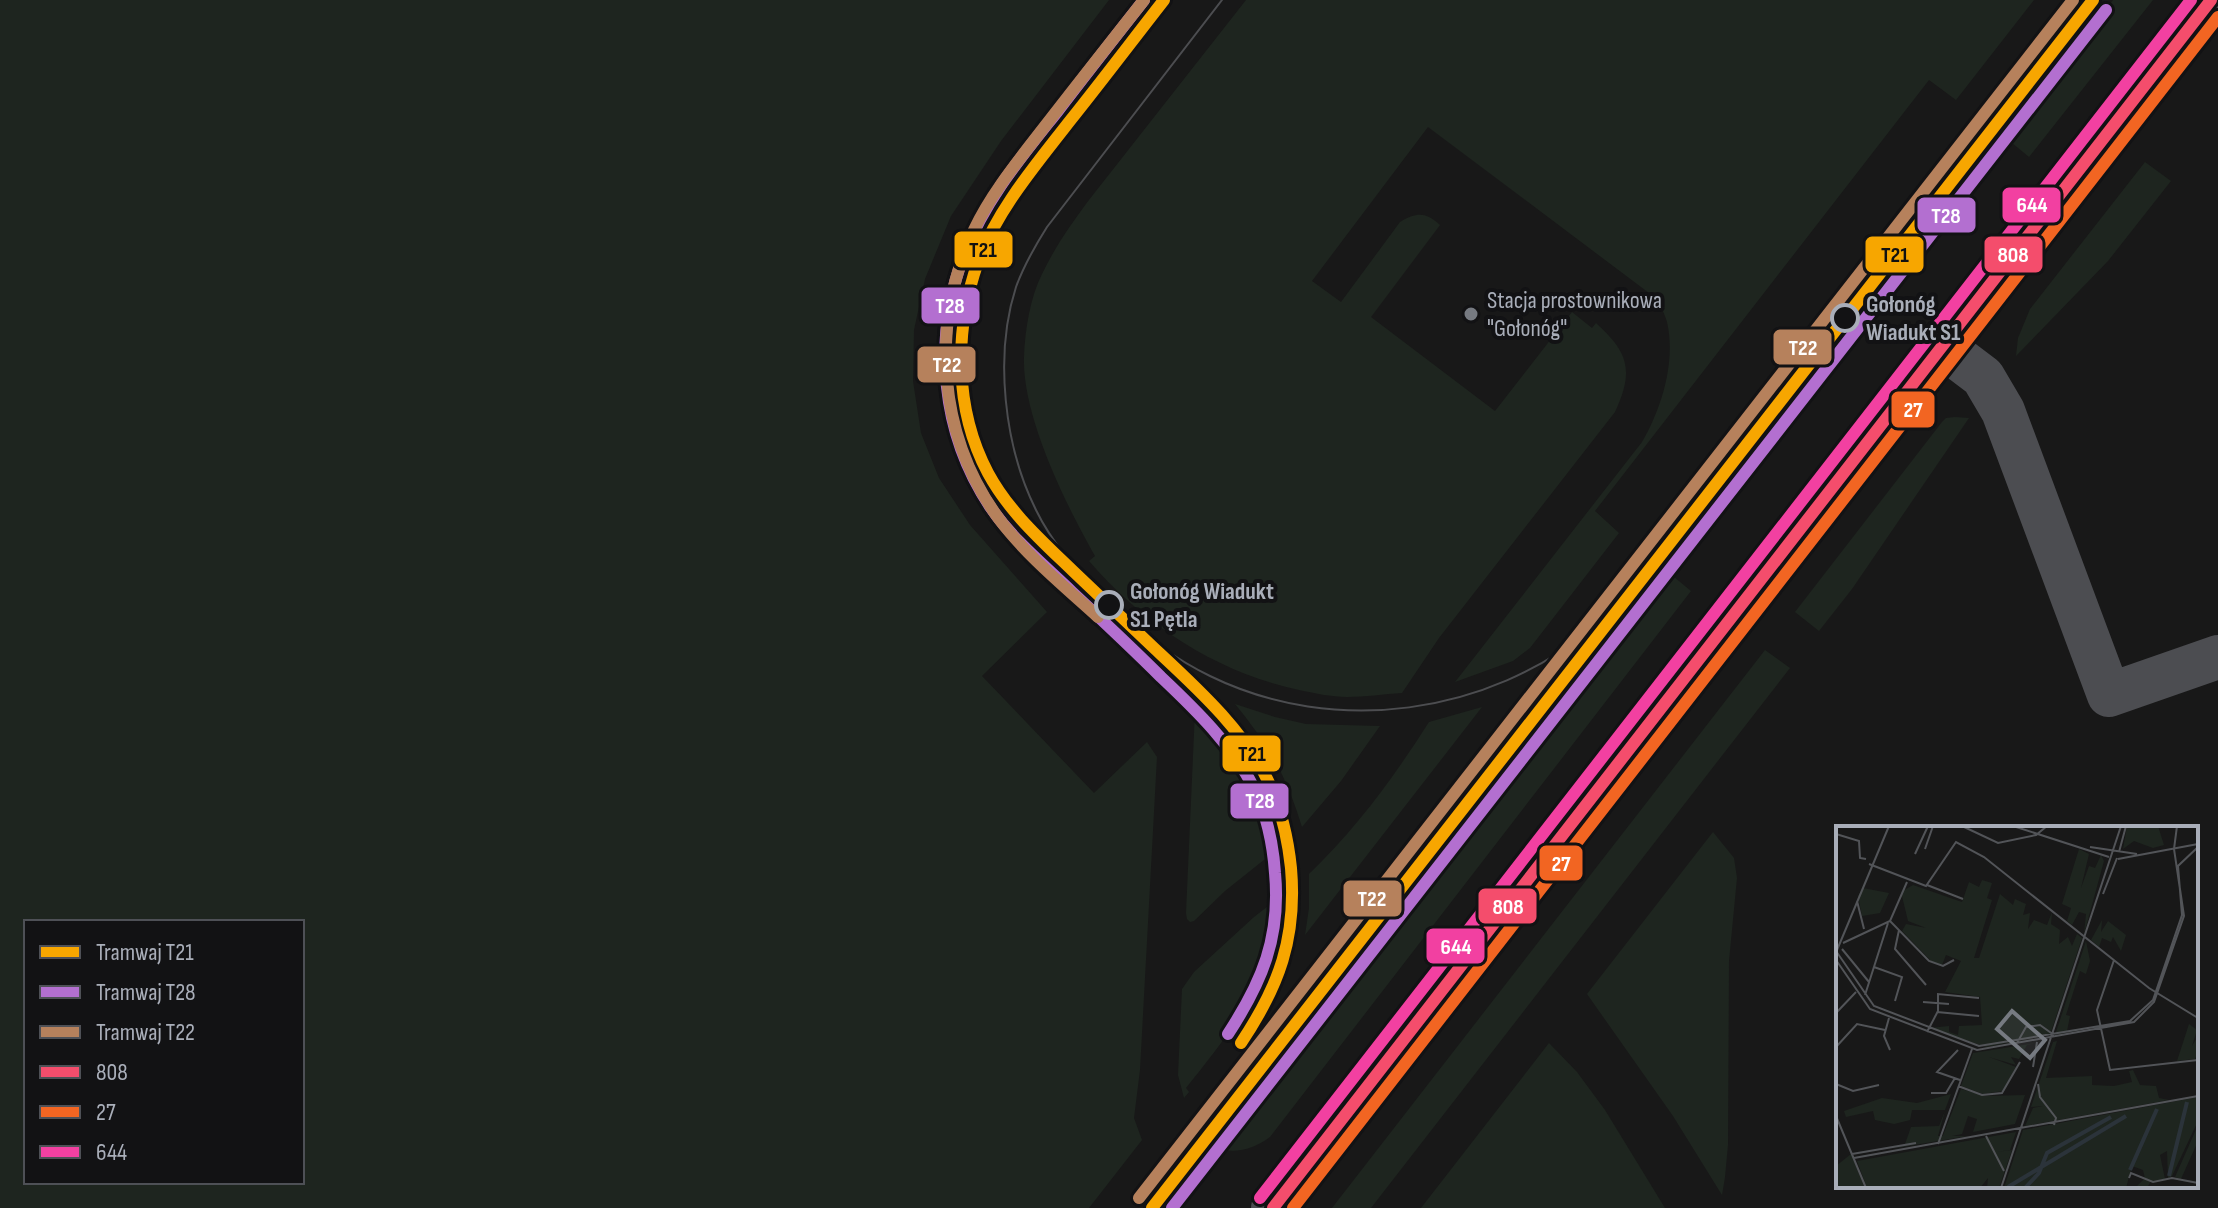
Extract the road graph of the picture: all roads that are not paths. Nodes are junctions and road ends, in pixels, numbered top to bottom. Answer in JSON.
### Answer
{"nodes":[{"id":1,"x":2211,"y":0,"type":"edge"},
{"id":2,"x":1942,"y":346,"type":"junction"},
{"id":3,"x":2218,"y":657,"type":"edge"},
{"id":4,"x":1273,"y":1208,"type":"edge"}],
"edges":[{"from":1,"to":2,"type":"street"},
{"from":2,"to":3,"type":"street"},
{"from":2,"to":4,"type":"street"}]}
